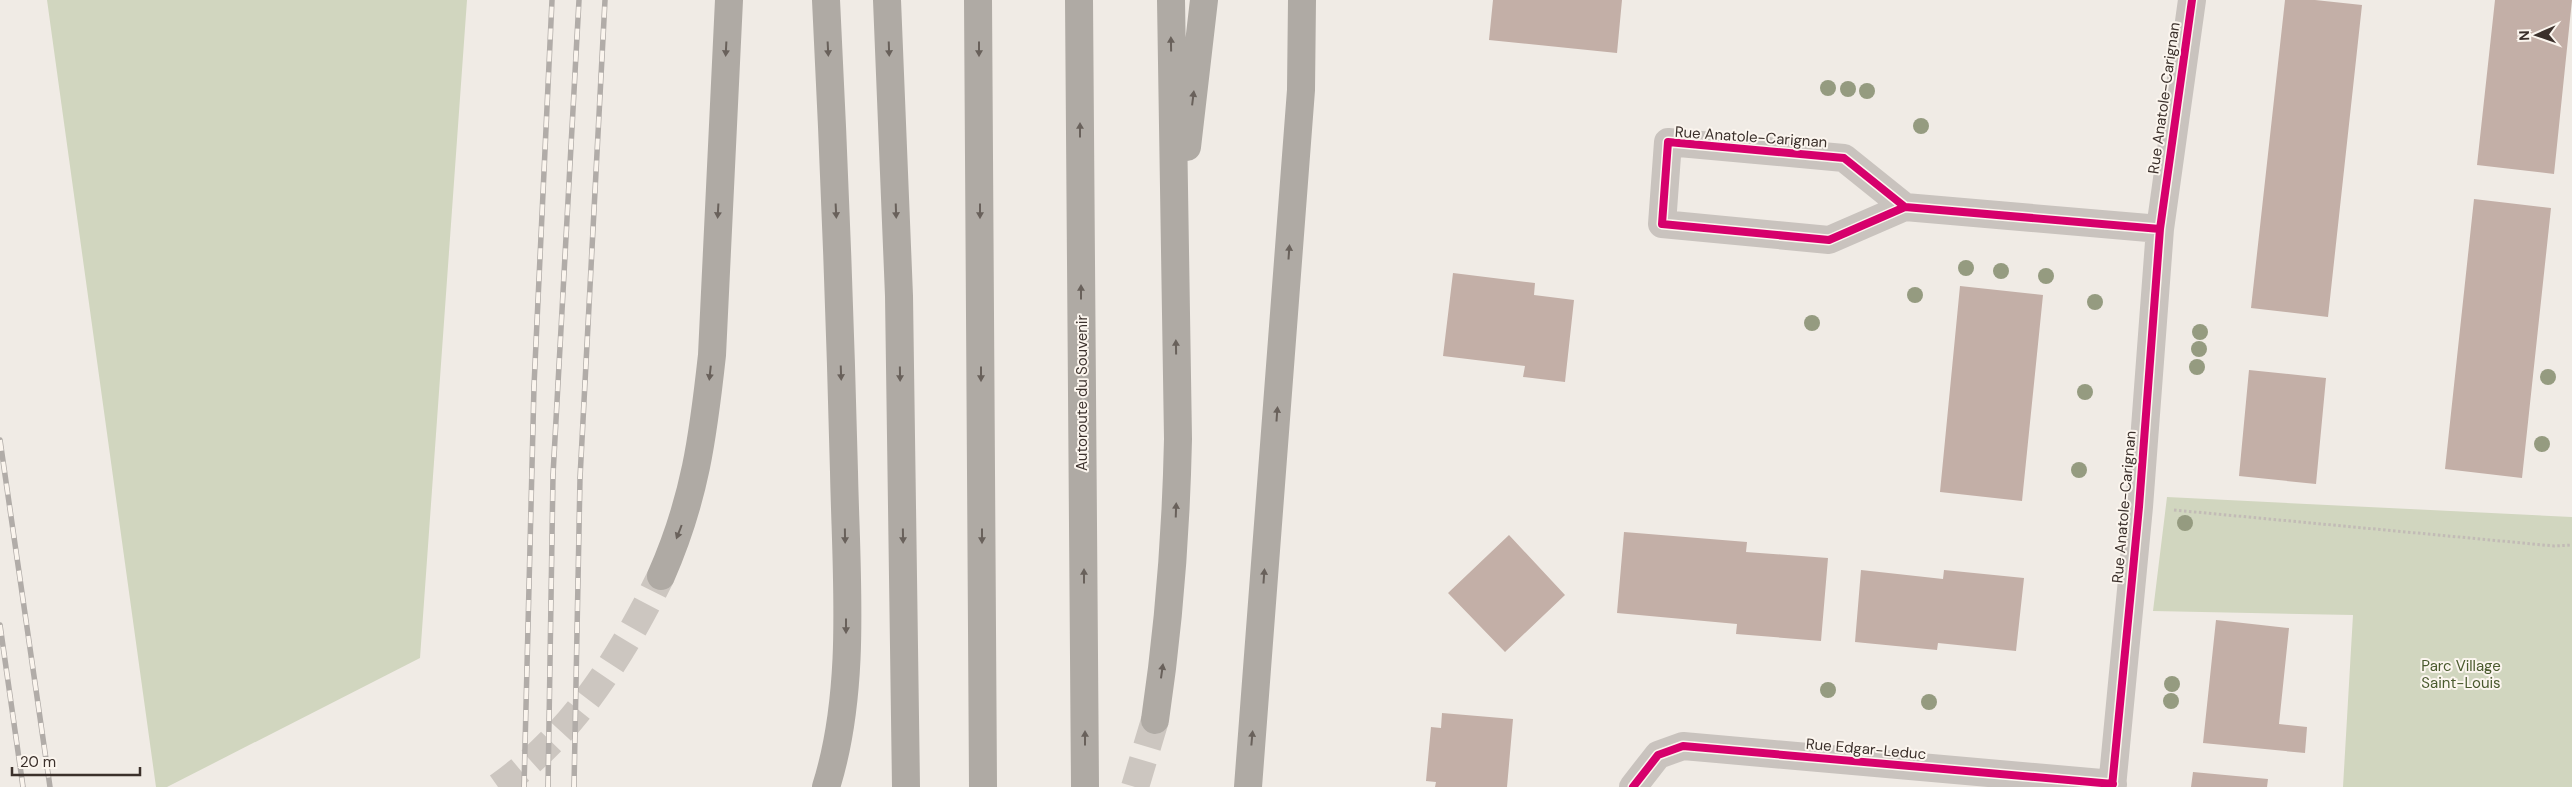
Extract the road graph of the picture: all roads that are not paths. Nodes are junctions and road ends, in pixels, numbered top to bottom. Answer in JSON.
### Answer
{"nodes":[{"id":1,"x":729,"y":0,"type":"edge"},
{"id":2,"x":826,"y":0,"type":"edge"},
{"id":3,"x":887,"y":0,"type":"edge"},
{"id":4,"x":978,"y":0,"type":"edge"},
{"id":5,"x":1079,"y":0,"type":"edge"},
{"id":6,"x":1171,"y":0,"type":"edge"},
{"id":7,"x":1204,"y":0,"type":"edge"},
{"id":8,"x":1302,"y":0,"type":"edge"},
{"id":9,"x":1320,"y":0,"type":"edge"},
{"id":10,"x":2192,"y":0,"type":"edge"},
{"id":11,"x":1301,"y":90,"type":"junction"},
{"id":12,"x":1905,"y":207,"type":"junction"},
{"id":13,"x":2160,"y":230,"type":"junction"},
{"id":14,"x":1175,"y":250,"type":"junction"},
{"id":15,"x":660,"y":576,"type":"tunnel mouth"},
{"id":16,"x":1155,"y":720,"type":"tunnel mouth"},
{"id":17,"x":2112,"y":786,"type":"edge"},
{"id":18,"x":826,"y":787,"type":"edge"},
{"id":19,"x":906,"y":787,"type":"edge"},
{"id":20,"x":983,"y":787,"type":"edge"},
{"id":21,"x":1085,"y":787,"type":"edge"},
{"id":22,"x":1248,"y":787,"type":"edge"},
{"id":23,"x":1633,"y":787,"type":"edge"}],
"edges":[{"from":1,"to":15,"type":"highway","one_way":true},
{"from":2,"to":18,"type":"highway","one_way":true},
{"from":3,"to":19,"type":"highway","one_way":true},
{"from":4,"to":20,"type":"highway","one_way":true},
{"from":21,"to":5,"type":"highway","name":"Autoroute du Souvenir","one_way":true},
{"from":14,"to":6,"type":"highway","one_way":true},
{"from":14,"to":7,"type":"highway","one_way":true},
{"from":8,"to":11,"type":"highway"},
{"from":9,"to":11,"type":"highway"},
{"from":10,"to":13,"type":"street","name":"Rue Anatole-Carignan"},
{"from":22,"to":11,"type":"highway","one_way":true},
{"from":12,"to":12,"type":"street","name":"Rue Anatole-Carignan"},
{"from":12,"to":13,"type":"street","name":"Rue Anatole-Carignan"},
{"from":13,"to":17,"type":"street","name":"Rue Anatole-Carignan"},
{"from":16,"to":14,"type":"highway","one_way":true},
{"from":17,"to":23,"type":"street","name":"Rue Edgar-Leduc"}]}
